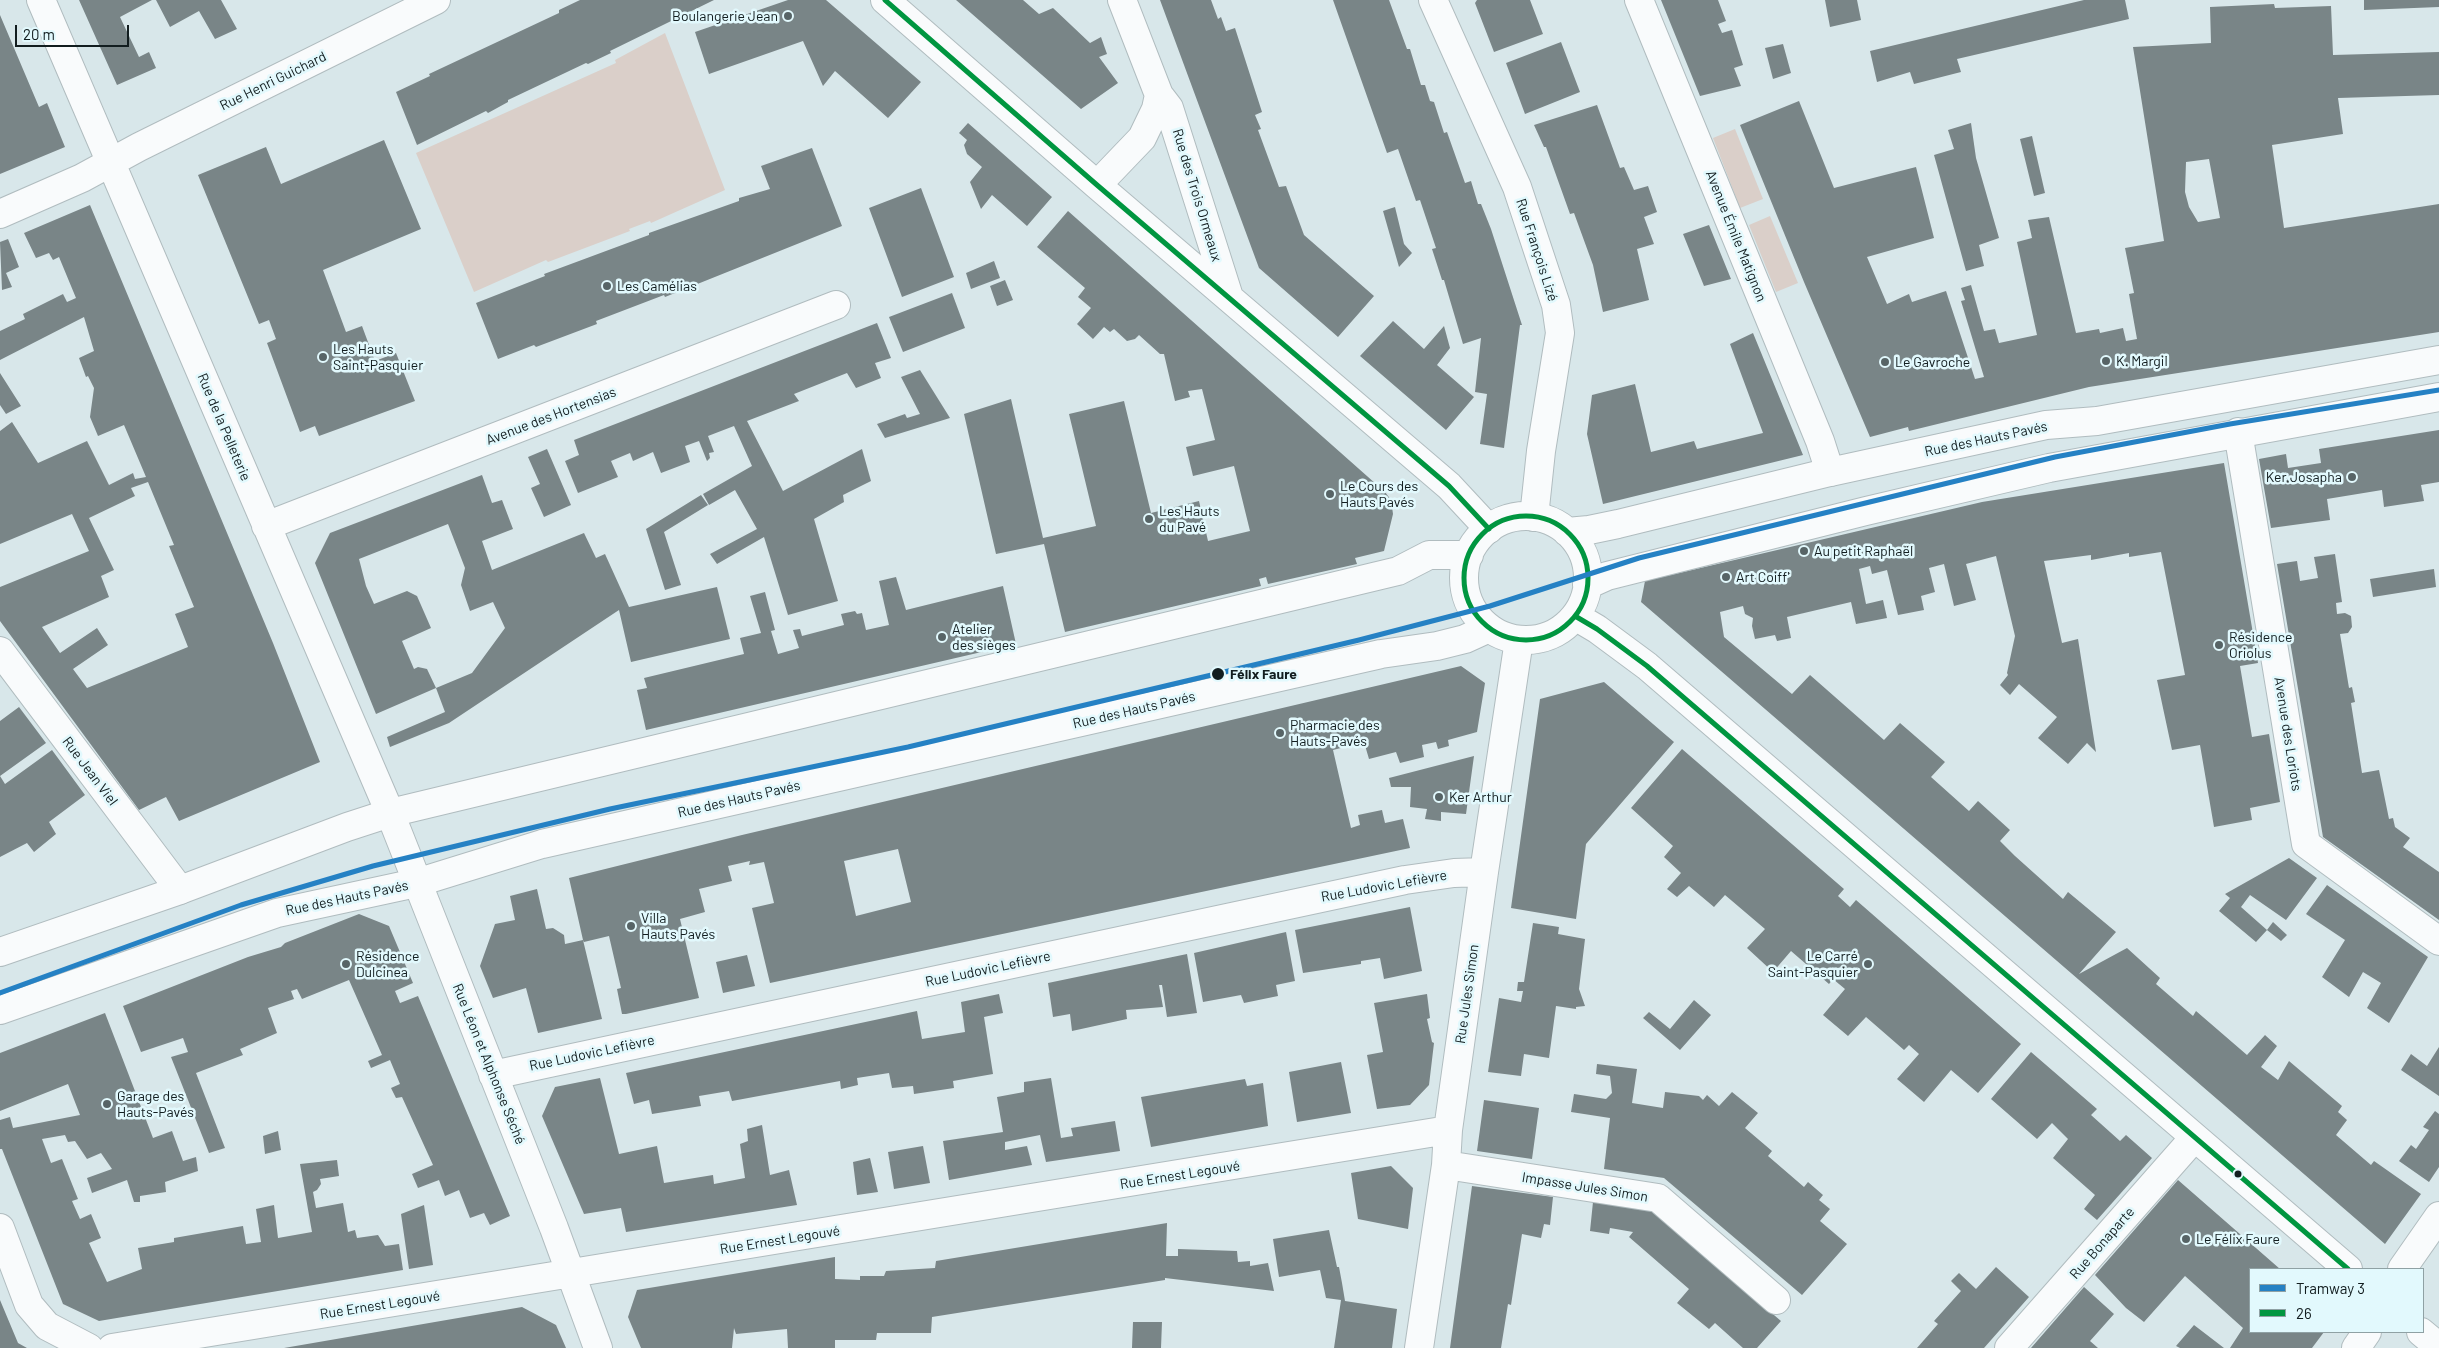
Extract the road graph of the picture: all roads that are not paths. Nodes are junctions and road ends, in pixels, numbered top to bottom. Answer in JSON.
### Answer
{"nodes":[{"id":1,"x":41,"y":0,"type":"edge"},
{"id":2,"x":436,"y":0,"type":"edge"},
{"id":3,"x":885,"y":0,"type":"edge"},
{"id":4,"x":1122,"y":0,"type":"edge"},
{"id":5,"x":1433,"y":0,"type":"edge"},
{"id":6,"x":1640,"y":0,"type":"edge"},
{"id":7,"x":1159,"y":96,"type":"junction"},
{"id":8,"x":110,"y":163,"type":"junction"},
{"id":9,"x":1097,"y":185,"type":"junction"},
{"id":10,"x":0,"y":214,"type":"edge"},
{"id":11,"x":1230,"y":298,"type":"junction"},
{"id":12,"x":836,"y":305,"type":"dead end"},
{"id":13,"x":2439,"y":360,"type":"edge"},
{"id":14,"x":2439,"y":397,"type":"edge"},
{"id":15,"x":2238,"y":432,"type":"junction"},
{"id":16,"x":1830,"y":472,"type":"junction"},
{"id":17,"x":1534,"y":517,"type":"junction"},
{"id":18,"x":266,"y":526,"type":"junction"},
{"id":19,"x":1489,"y":529,"type":"junction"},
{"id":20,"x":1567,"y":532,"type":"junction"},
{"id":21,"x":1469,"y":555,"type":"junction"},
{"id":22,"x":1587,"y":585,"type":"junction"},
{"id":23,"x":1575,"y":616,"type":"junction"},
{"id":24,"x":1489,"y":628,"type":"junction"},
{"id":25,"x":1519,"y":640,"type":"junction"},
{"id":26,"x":0,"y":651,"type":"edge"},
{"id":27,"x":390,"y":814,"type":"junction"},
{"id":28,"x":405,"y":854,"type":"joint"},
{"id":29,"x":1484,"y":872,"type":"junction"},
{"id":30,"x":416,"y":883,"type":"junction"},
{"id":31,"x":180,"y":890,"type":"junction"},
{"id":32,"x":2439,"y":941,"type":"edge"},
{"id":33,"x":0,"y":952,"type":"edge"},
{"id":34,"x":0,"y":1010,"type":"edge"},
{"id":35,"x":494,"y":1075,"type":"junction"},
{"id":36,"x":1448,"y":1130,"type":"junction"},
{"id":37,"x":2194,"y":1138,"type":"junction"},
{"id":38,"x":1446,"y":1165,"type":"junction"},
{"id":39,"x":2439,"y":1216,"type":"edge"},
{"id":40,"x":0,"y":1228,"type":"edge"},
{"id":41,"x":2347,"y":1268,"type":"edge"},
{"id":42,"x":2403,"y":1268,"type":"edge"},
{"id":43,"x":571,"y":1274,"type":"junction"},
{"id":44,"x":1776,"y":1300,"type":"dead end"},
{"id":45,"x":2366,"y":1333,"type":"edge"},
{"id":46,"x":2422,"y":1333,"type":"edge"},
{"id":47,"x":2439,"y":1347,"type":"edge"},
{"id":48,"x":89,"y":1348,"type":"edge"},
{"id":49,"x":112,"y":1348,"type":"edge"},
{"id":50,"x":598,"y":1348,"type":"edge"},
{"id":51,"x":1419,"y":1348,"type":"edge"},
{"id":52,"x":2009,"y":1348,"type":"edge"},
{"id":53,"x":2356,"y":1348,"type":"edge"}],
"edges":[{"from":1,"to":8,"type":"street","name":"Rue de la Pelleterie"},
{"from":2,"to":8,"type":"street","name":"Rue Henri Guichard"},
{"from":3,"to":9,"type":"street"},
{"from":4,"to":7,"type":"street","name":"Rue des Trois Ormeaux"},
{"from":5,"to":17,"type":"street","name":"Rue François Lizé"},
{"from":6,"to":16,"type":"street","name":"Avenue Émile Matignon"},
{"from":7,"to":9,"type":"street","name":"Rue des Trois Ormeaux"},
{"from":7,"to":11,"type":"street","name":"Rue des Trois Ormeaux"},
{"from":8,"to":10,"type":"street","name":"Rue Henri Guichard"},
{"from":8,"to":18,"type":"street","name":"Rue de la Pelleterie"},
{"from":9,"to":11,"type":"street"},
{"from":11,"to":19,"type":"street"},
{"from":12,"to":18,"type":"street","name":"Avenue des Hortensias"},
{"from":13,"to":16,"type":"street","name":"Rue des Hauts Pavés"},
{"from":14,"to":15,"type":"street"},
{"from":15,"to":22,"type":"street"},
{"from":15,"to":32,"type":"street","name":"Avenue des Loriots"},
{"from":16,"to":20,"type":"street","name":"Rue des Hauts Pavés"},
{"from":17,"to":19,"type":"street"},
{"from":17,"to":20,"type":"street"},
{"from":18,"to":27,"type":"street","name":"Rue de la Pelleterie"},
{"from":19,"to":21,"type":"street"},
{"from":20,"to":22,"type":"street"},
{"from":21,"to":24,"type":"street"},
{"from":21,"to":27,"type":"street"},
{"from":22,"to":23,"type":"street"},
{"from":23,"to":25,"type":"street"},
{"from":23,"to":37,"type":"street"},
{"from":24,"to":25,"type":"street"},
{"from":24,"to":30,"type":"street","name":"Rue des Hauts Pavés"},
{"from":25,"to":29,"type":"street","name":"Rue Jules Simon"},
{"from":26,"to":31,"type":"street","name":"Rue Jean Viel"},
{"from":27,"to":28,"type":"street","name":"Rue de la Pelleterie"},
{"from":27,"to":31,"type":"street"},
{"from":28,"to":30,"type":"street","name":"Rue Léon et Alphonse Séché"},
{"from":29,"to":35,"type":"street","name":"Rue Ludovic Lefièvre"},
{"from":29,"to":36,"type":"street","name":"Rue Jules Simon"},
{"from":30,"to":34,"type":"street","name":"Rue des Hauts Pavés"},
{"from":30,"to":35,"type":"street","name":"Rue Léon et Alphonse Séché"},
{"from":31,"to":33,"type":"street"},
{"from":35,"to":43,"type":"street","name":"Rue Léon et Alphonse Séché"},
{"from":36,"to":38,"type":"street","name":"Rue Jules Simon"},
{"from":36,"to":43,"type":"street","name":"Rue Ernest Legouvé"},
{"from":37,"to":41,"type":"street"},
{"from":37,"to":52,"type":"street","name":"Rue Bonaparte"},
{"from":38,"to":44,"type":"street","name":"Impasse Jules Simon"},
{"from":38,"to":51,"type":"street","name":"Rue Jules Simon"},
{"from":39,"to":42,"type":"street"},
{"from":40,"to":48,"type":"street"},
{"from":43,"to":49,"type":"street","name":"Rue Ernest Legouvé"},
{"from":43,"to":50,"type":"street","name":"Rue Léon et Alphonse Séché"},
{"from":45,"to":53,"type":"street"},
{"from":46,"to":47,"type":"street"}]}
